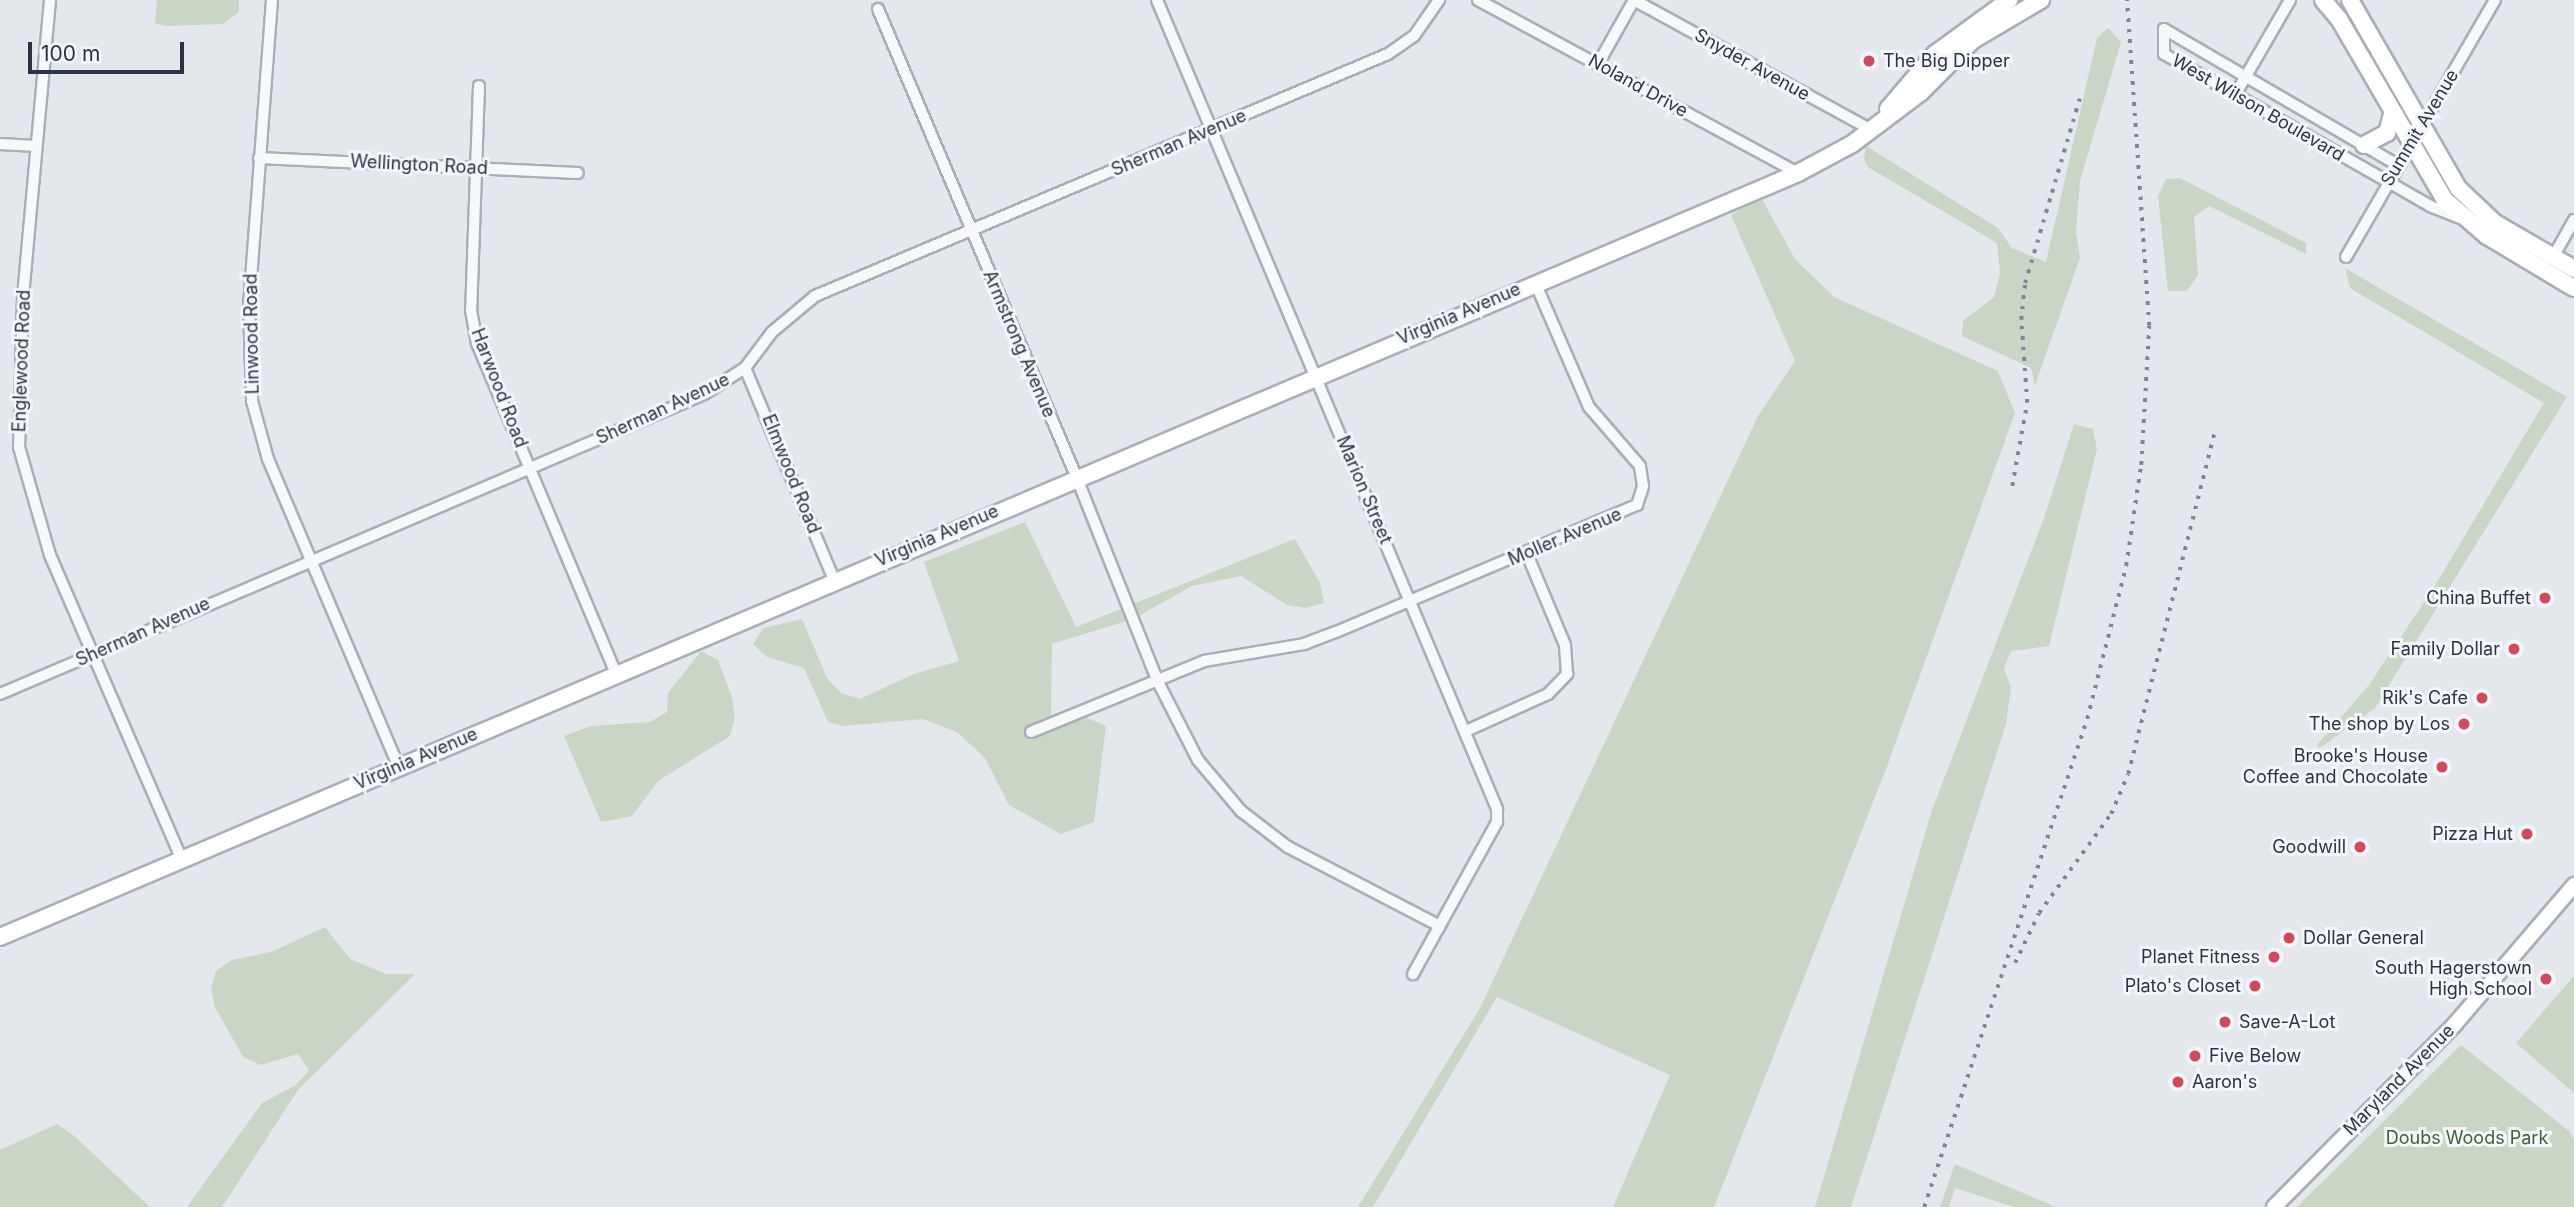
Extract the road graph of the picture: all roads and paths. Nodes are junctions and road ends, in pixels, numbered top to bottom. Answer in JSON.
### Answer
{"nodes":[{"id":1,"x":50,"y":0,"type":"edge"},
{"id":2,"x":272,"y":0,"type":"edge"},
{"id":3,"x":1157,"y":0,"type":"edge"},
{"id":4,"x":1439,"y":0,"type":"edge"},
{"id":5,"x":1478,"y":0,"type":"edge"},
{"id":6,"x":2009,"y":0,"type":"edge"},
{"id":7,"x":2041,"y":0,"type":"edge"},
{"id":8,"x":2290,"y":0,"type":"edge"},
{"id":9,"x":2350,"y":0,"type":"edge"},
{"id":10,"x":2495,"y":0,"type":"edge"},
{"id":11,"x":2324,"y":1,"type":"edge"},
{"id":12,"x":878,"y":9,"type":"dead end"},
{"id":13,"x":1598,"y":64,"type":"junction"},
{"id":14,"x":2247,"y":77,"type":"junction"},
{"id":15,"x":479,"y":86,"type":"dead end"},
{"id":16,"x":2235,"y":95,"type":"junction"},
{"id":17,"x":2392,"y":114,"type":"junction"},
{"id":18,"x":2423,"y":124,"type":"junction"},
{"id":19,"x":1211,"y":129,"type":"junction"},
{"id":20,"x":1871,"y":130,"type":"junction"},
{"id":21,"x":0,"y":144,"type":"edge"},
{"id":22,"x":2364,"y":145,"type":"junction"},
{"id":23,"x":2410,"y":145,"type":"junction"},
{"id":24,"x":36,"y":146,"type":"junction"},
{"id":25,"x":259,"y":158,"type":"junction"},
{"id":26,"x":2398,"y":165,"type":"junction"},
{"id":27,"x":476,"y":169,"type":"junction"},
{"id":28,"x":578,"y":173,"type":"dead end"},
{"id":29,"x":1798,"y":173,"type":"junction"},
{"id":30,"x":2388,"y":182,"type":"junction"},
{"id":31,"x":2574,"y":220,"type":"edge"},
{"id":32,"x":2466,"y":221,"type":"junction"},
{"id":33,"x":970,"y":230,"type":"junction"},
{"id":34,"x":2346,"y":257,"type":"dead end"},
{"id":35,"x":2549,"y":264,"type":"junction"},
{"id":36,"x":2574,"y":269,"type":"edge"},
{"id":37,"x":1535,"y":282,"type":"junction"},
{"id":38,"x":2574,"y":288,"type":"edge"},
{"id":39,"x":745,"y":368,"type":"junction"},
{"id":40,"x":1315,"y":374,"type":"junction"},
{"id":41,"x":530,"y":468,"type":"junction"},
{"id":42,"x":1076,"y":476,"type":"junction"},
{"id":43,"x":1527,"y":554,"type":"junction"},
{"id":44,"x":310,"y":559,"type":"junction"},
{"id":45,"x":834,"y":580,"type":"junction"},
{"id":46,"x":1412,"y":602,"type":"junction"},
{"id":47,"x":92,"y":654,"type":"junction"},
{"id":48,"x":616,"y":673,"type":"junction"},
{"id":49,"x":1157,"y":680,"type":"junction"},
{"id":50,"x":0,"y":694,"type":"edge"},
{"id":51,"x":1466,"y":731,"type":"junction"},
{"id":52,"x":1031,"y":732,"type":"dead end"},
{"id":53,"x":399,"y":767,"type":"junction"},
{"id":54,"x":182,"y":860,"type":"junction"},
{"id":55,"x":2574,"y":885,"type":"edge"},
{"id":56,"x":1440,"y":926,"type":"junction"},
{"id":57,"x":0,"y":937,"type":"edge"},
{"id":58,"x":1413,"y":974,"type":"dead end"},
{"id":59,"x":2274,"y":1207,"type":"edge"}],
"edges":[{"from":1,"to":24,"type":"street","name":"Englewood Road"},
{"from":2,"to":25,"type":"street","name":"Linwood Road"},
{"from":3,"to":19,"type":"street","name":"Marion Street"},
{"from":4,"to":19,"type":"street","name":"Sherman Avenue"},
{"from":5,"to":13,"type":"street","name":"Noland Drive"},
{"from":6,"to":20,"type":"main road","name":"Virginia Avenue"},
{"from":7,"to":20,"type":"main road","name":"Virginia Avenue"},
{"from":8,"to":14,"type":"street"},
{"from":9,"to":18,"type":"main road","name":"West Wilson Boulevard"},
{"from":10,"to":18,"type":"street","name":"Summit Avenue"},
{"from":11,"to":17,"type":"main road","name":"West Wilson Boulevard"},
{"from":12,"to":33,"type":"street","name":"Armstrong Avenue"},
{"from":13,"to":20,"type":"street","name":"Snyder Avenue"},
{"from":13,"to":29,"type":"street","name":"Noland Drive"},
{"from":14,"to":16,"type":"street"},
{"from":14,"to":16,"type":"street","name":"West Wilson Boulevard"},
{"from":14,"to":22,"type":"street","name":"West Wilson Boulevard"},
{"from":15,"to":27,"type":"street","name":"Harwood Road"},
{"from":16,"to":30,"type":"street","name":"West Wilson Boulevard"},
{"from":17,"to":22,"type":"main road"},
{"from":17,"to":23,"type":"main road","name":"West Wilson Boulevard"},
{"from":18,"to":23,"type":"street","name":"Summit Avenue"},
{"from":18,"to":35,"type":"main road","name":"West Wilson Boulevard"},
{"from":19,"to":33,"type":"street","name":"Sherman Avenue"},
{"from":19,"to":40,"type":"street","name":"Marion Street"},
{"from":20,"to":29,"type":"main road","name":"Virginia Avenue"},
{"from":21,"to":24,"type":"street"},
{"from":22,"to":26,"type":"street","name":"West Wilson Boulevard"},
{"from":23,"to":26,"type":"street","name":"Summit Avenue"},
{"from":23,"to":32,"type":"main road","name":"West Wilson Boulevard"},
{"from":24,"to":47,"type":"street","name":"Englewood Road"},
{"from":25,"to":27,"type":"street","name":"Wellington Road"},
{"from":25,"to":44,"type":"street","name":"Linwood Road"},
{"from":26,"to":30,"type":"street","name":"Summit Avenue"},
{"from":27,"to":28,"type":"street","name":"Wellington Road"},
{"from":27,"to":41,"type":"street","name":"Harwood Road"},
{"from":29,"to":37,"type":"main road","name":"Virginia Avenue"},
{"from":30,"to":32,"type":"street","name":"West Wilson Boulevard"},
{"from":30,"to":34,"type":"street","name":"Summit Avenue"},
{"from":31,"to":35,"type":"street"},
{"from":32,"to":35,"type":"main road","name":"West Wilson Boulevard"},
{"from":33,"to":39,"type":"street","name":"Sherman Avenue"},
{"from":33,"to":42,"type":"street","name":"Armstrong Avenue"},
{"from":35,"to":36,"type":"main road","name":"West Wilson Boulevard"},
{"from":35,"to":38,"type":"main road","name":"West Wilson Boulevard"},
{"from":37,"to":40,"type":"main road","name":"Virginia Avenue"},
{"from":37,"to":43,"type":"street","name":"Moller Avenue"},
{"from":39,"to":41,"type":"street","name":"Sherman Avenue"},
{"from":39,"to":45,"type":"street","name":"Elmwood Road"},
{"from":40,"to":42,"type":"main road","name":"Virginia Avenue"},
{"from":40,"to":46,"type":"street","name":"Marion Street"},
{"from":41,"to":44,"type":"street","name":"Sherman Avenue"},
{"from":41,"to":48,"type":"street","name":"Harwood Road"},
{"from":42,"to":45,"type":"main road","name":"Virginia Avenue"},
{"from":42,"to":49,"type":"street","name":"Armstrong Avenue"},
{"from":43,"to":46,"type":"street","name":"Moller Avenue"},
{"from":43,"to":51,"type":"street"},
{"from":44,"to":47,"type":"street","name":"Sherman Avenue"},
{"from":44,"to":53,"type":"street","name":"Linwood Road"},
{"from":45,"to":48,"type":"main road","name":"Virginia Avenue"},
{"from":46,"to":49,"type":"street","name":"Moller Avenue"},
{"from":46,"to":51,"type":"street","name":"Marion Street"},
{"from":47,"to":50,"type":"street","name":"Sherman Avenue"},
{"from":47,"to":54,"type":"street","name":"Englewood Road"},
{"from":48,"to":53,"type":"main road","name":"Virginia Avenue"},
{"from":49,"to":52,"type":"street","name":"Moller Avenue"},
{"from":49,"to":56,"type":"street","name":"Armstrong Avenue"},
{"from":51,"to":56,"type":"street","name":"Marion Street"},
{"from":53,"to":54,"type":"main road","name":"Virginia Avenue"},
{"from":54,"to":57,"type":"main road","name":"Virginia Avenue"},
{"from":55,"to":59,"type":"main road","name":"Maryland Avenue"},
{"from":56,"to":58,"type":"street","name":"Marion Street"}]}
